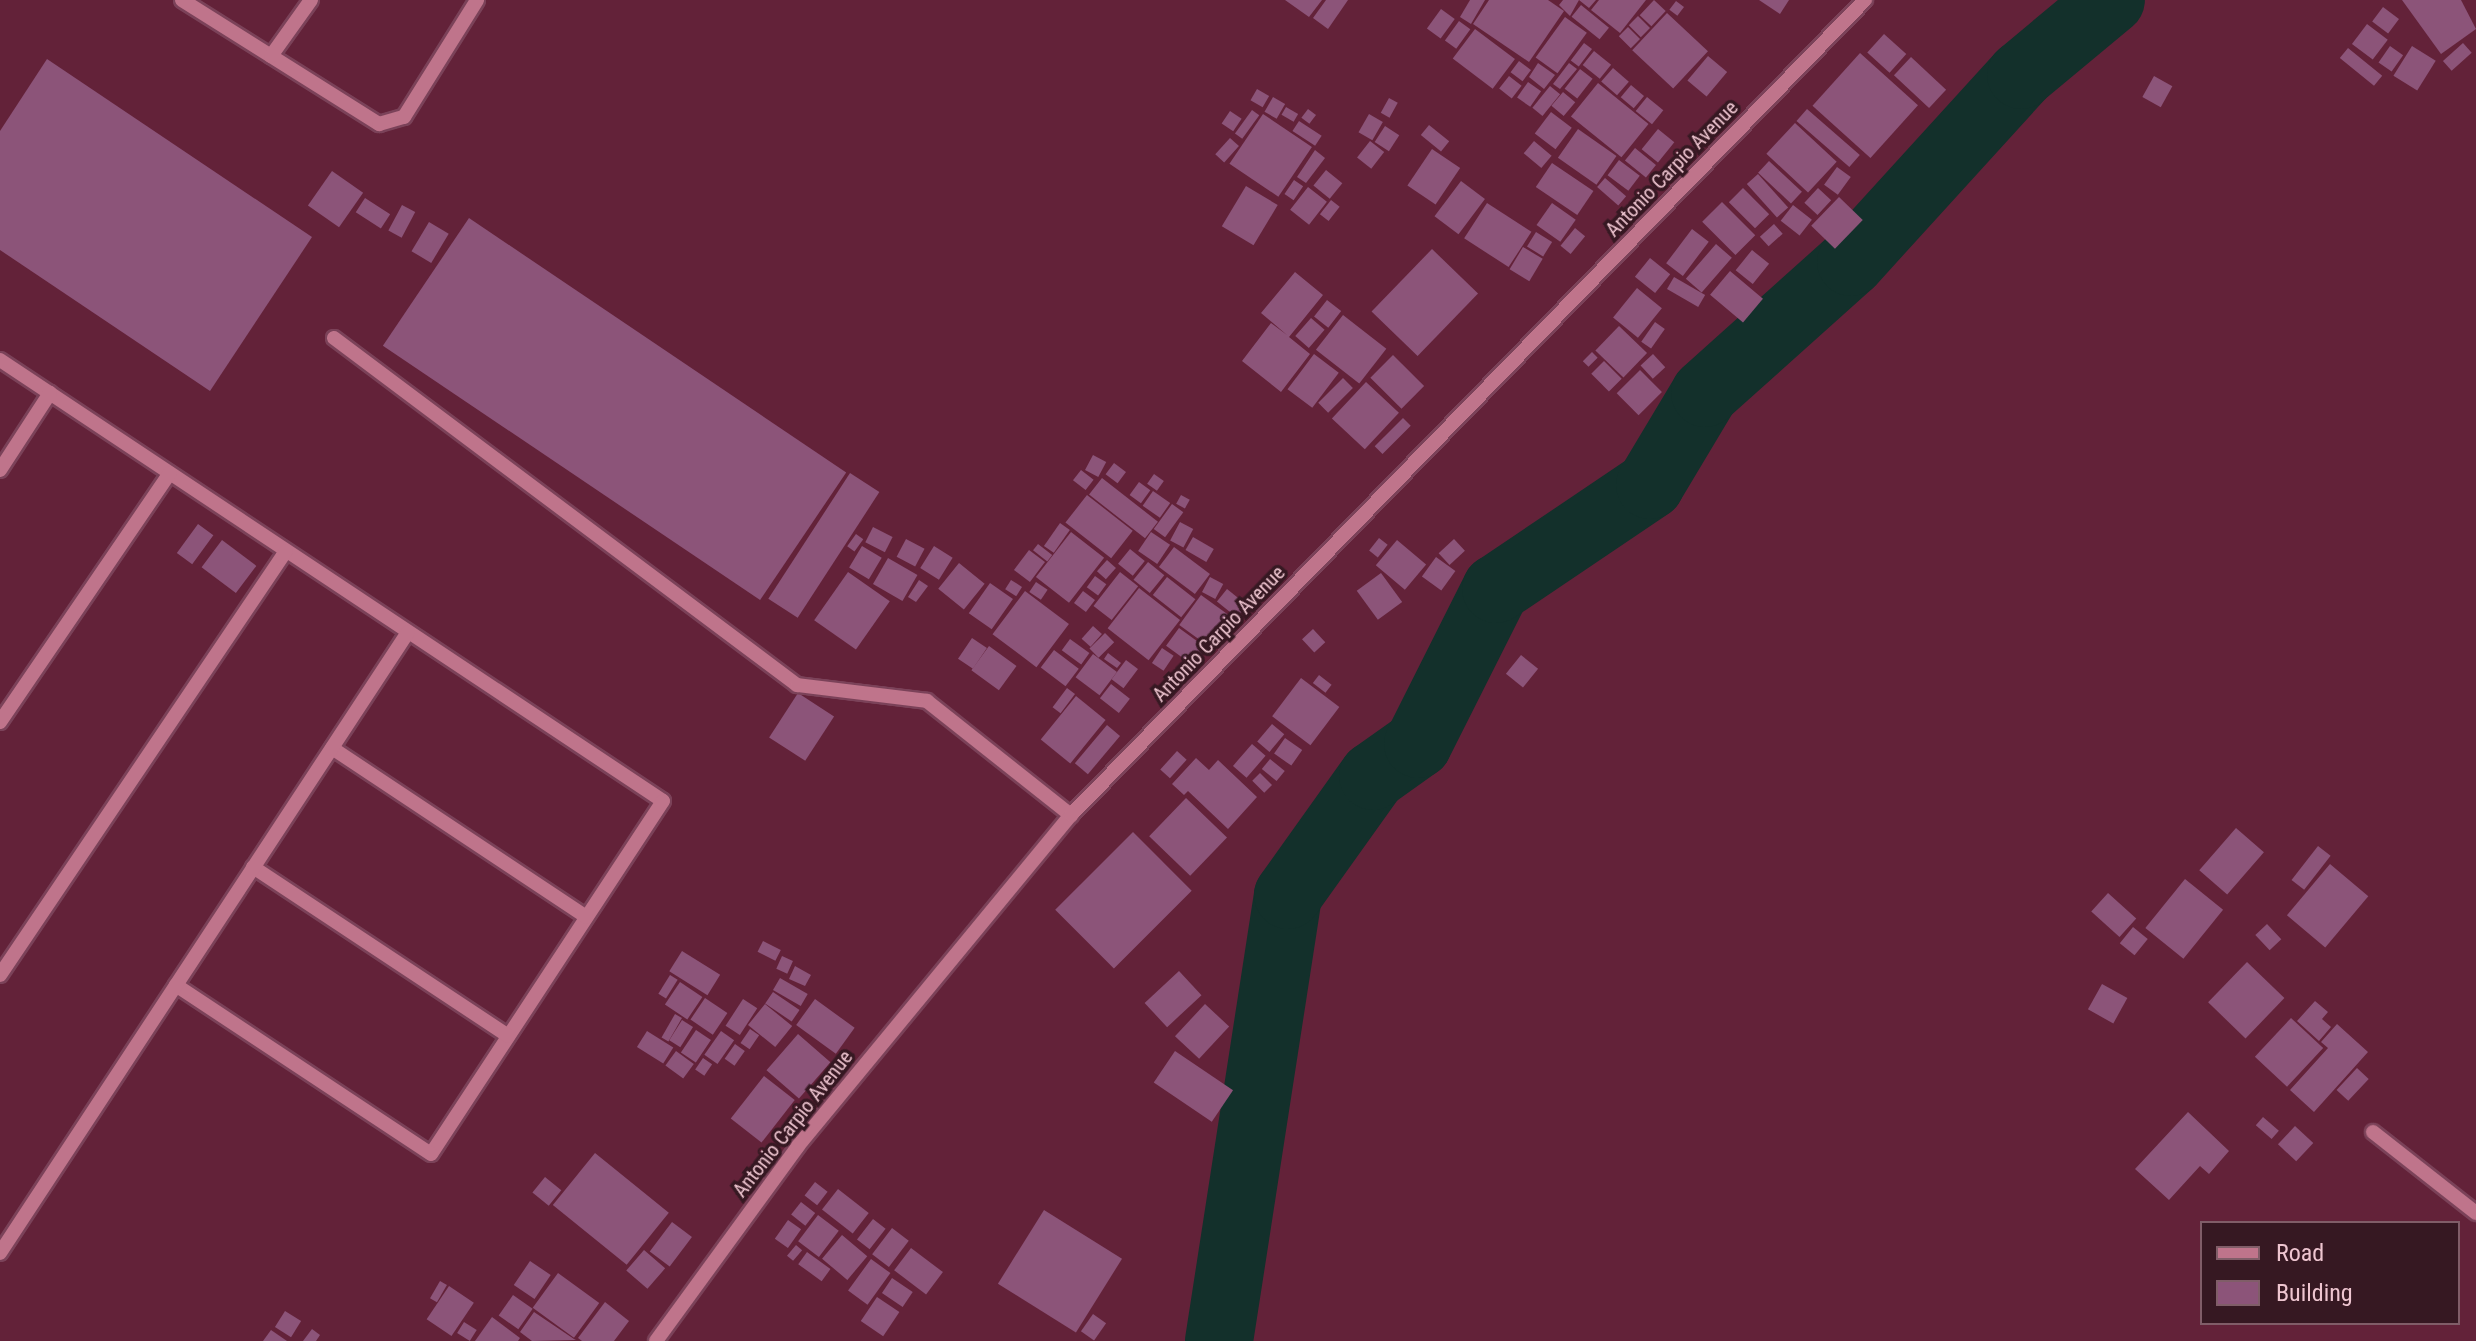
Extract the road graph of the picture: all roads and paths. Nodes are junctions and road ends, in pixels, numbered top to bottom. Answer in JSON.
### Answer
{"nodes":[{"id":1,"x":182,"y":0,"type":"edge"},
{"id":2,"x":311,"y":0,"type":"edge"},
{"id":3,"x":477,"y":0,"type":"edge"},
{"id":4,"x":1865,"y":0,"type":"edge"},
{"id":5,"x":271,"y":56,"type":"junction"},
{"id":6,"x":334,"y":338,"type":"dead end"},
{"id":7,"x":0,"y":360,"type":"edge"},
{"id":8,"x":50,"y":393,"type":"junction"},
{"id":9,"x":0,"y":470,"type":"edge"},
{"id":10,"x":170,"y":473,"type":"junction"},
{"id":11,"x":286,"y":551,"type":"junction"},
{"id":12,"x":408,"y":632,"type":"junction"},
{"id":13,"x":0,"y":722,"type":"edge"},
{"id":14,"x":332,"y":748,"type":"junction"},
{"id":15,"x":1071,"y":815,"type":"junction"},
{"id":16,"x":253,"y":867,"type":"junction"},
{"id":17,"x":586,"y":917,"type":"junction"},
{"id":18,"x":0,"y":975,"type":"edge"},
{"id":19,"x":176,"y":985,"type":"junction"},
{"id":20,"x":508,"y":1036,"type":"junction"},
{"id":21,"x":2373,"y":1132,"type":"dead end"},
{"id":22,"x":2476,"y":1213,"type":"edge"},
{"id":23,"x":0,"y":1253,"type":"edge"},
{"id":24,"x":656,"y":1341,"type":"edge"}],
"edges":[{"from":1,"to":5,"type":"street"},
{"from":2,"to":5,"type":"street"},
{"from":3,"to":5,"type":"street"},
{"from":4,"to":15,"type":"street","name":"Antonio Carpio Avenue"},
{"from":6,"to":15,"type":"street"},
{"from":7,"to":8,"type":"street"},
{"from":8,"to":9,"type":"street"},
{"from":8,"to":10,"type":"street"},
{"from":10,"to":11,"type":"street"},
{"from":10,"to":13,"type":"street"},
{"from":11,"to":12,"type":"street"},
{"from":11,"to":18,"type":"street"},
{"from":12,"to":14,"type":"street"},
{"from":12,"to":17,"type":"street"},
{"from":14,"to":16,"type":"street"},
{"from":14,"to":17,"type":"street"},
{"from":15,"to":24,"type":"street","name":"Antonio Carpio Avenue"},
{"from":16,"to":19,"type":"street"},
{"from":16,"to":20,"type":"street"},
{"from":17,"to":20,"type":"street"},
{"from":19,"to":20,"type":"street"},
{"from":19,"to":23,"type":"street"},
{"from":21,"to":22,"type":"street"}]}
